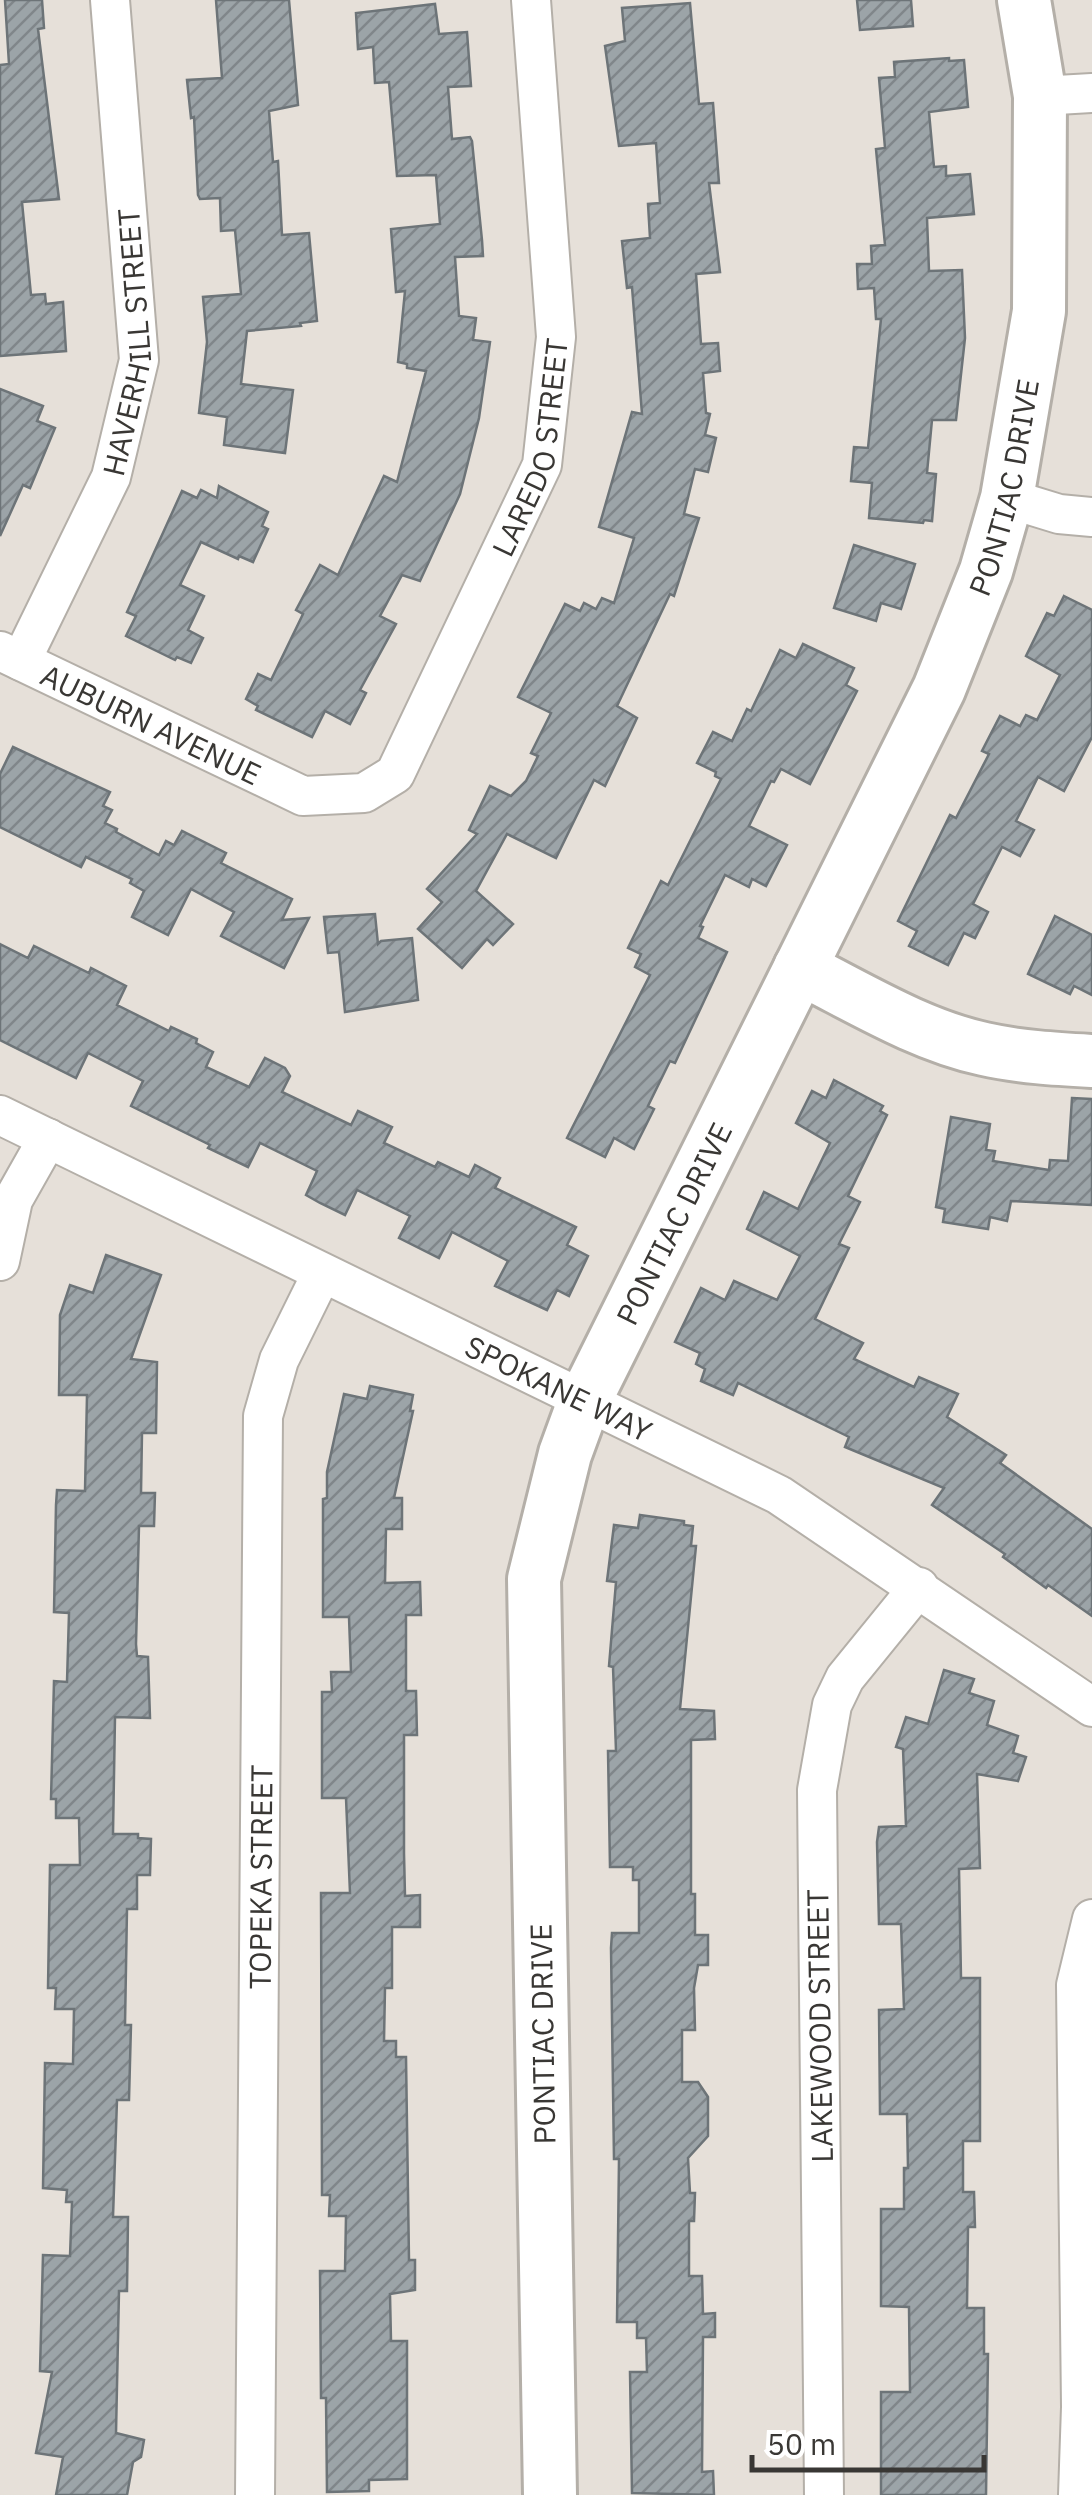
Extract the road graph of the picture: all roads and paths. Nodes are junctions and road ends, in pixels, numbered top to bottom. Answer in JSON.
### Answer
{"nodes":[{"id":1,"x":110,"y":0,"type":"edge"},
{"id":2,"x":531,"y":0,"type":"edge"},
{"id":3,"x":1024,"y":0,"type":"edge"},
{"id":4,"x":1092,"y":93,"type":"edge"},
{"id":5,"x":1040,"y":96,"type":"junction"},
{"id":6,"x":1007,"y":498,"type":"junction"},
{"id":7,"x":1092,"y":517,"type":"edge"},
{"id":8,"x":11,"y":656,"type":"edge"},
{"id":9,"x":303,"y":796,"type":"joint"},
{"id":10,"x":800,"y":968,"type":"junction"},
{"id":11,"x":1092,"y":1061,"type":"edge"},
{"id":12,"x":0,"y":1115,"type":"edge"},
{"id":13,"x":48,"y":1138,"type":"junction"},
{"id":14,"x":0,"y":1261,"type":"edge"},
{"id":15,"x":322,"y":1274,"type":"junction"},
{"id":16,"x":584,"y":1402,"type":"junction"},
{"id":17,"x":919,"y":1587,"type":"junction"},
{"id":18,"x":1092,"y":1707,"type":"edge"},
{"id":19,"x":1092,"y":1919,"type":"edge"},
{"id":20,"x":1087,"y":2407,"type":"edge"},
{"id":21,"x":255,"y":2495,"type":"edge"},
{"id":22,"x":550,"y":2495,"type":"edge"},
{"id":23,"x":824,"y":2495,"type":"edge"},
{"id":24,"x":1078,"y":2495,"type":"edge"}],
"edges":[{"from":1,"to":8,"type":"street","name":"HAVERHILL STREET"},
{"from":2,"to":9,"type":"street","name":"LAREDO STREET"},
{"from":3,"to":5,"type":"main road","name":"PONTIAC DRIVE"},
{"from":4,"to":5,"type":"street"},
{"from":5,"to":6,"type":"main road","name":"PONTIAC DRIVE"},
{"from":6,"to":7,"type":"street"},
{"from":6,"to":10,"type":"main road","name":"PONTIAC DRIVE"},
{"from":8,"to":9,"type":"street","name":"AUBURN AVENUE"},
{"from":10,"to":11,"type":"main road"},
{"from":10,"to":16,"type":"main road","name":"PONTIAC DRIVE"},
{"from":12,"to":13,"type":"street","name":"SPOKANE WAY"},
{"from":13,"to":14,"type":"street"},
{"from":13,"to":15,"type":"street","name":"SPOKANE WAY"},
{"from":15,"to":16,"type":"street","name":"SPOKANE WAY"},
{"from":15,"to":21,"type":"street","name":"TOPEKA STREET"},
{"from":16,"to":17,"type":"street","name":"SPOKANE WAY"},
{"from":16,"to":22,"type":"main road","name":"PONTIAC DRIVE"},
{"from":17,"to":18,"type":"street","name":"SPOKANE WAY"},
{"from":17,"to":23,"type":"street","name":"LAKEWOOD STREET"},
{"from":19,"to":20,"type":"street"},
{"from":20,"to":24,"type":"street"}]}
